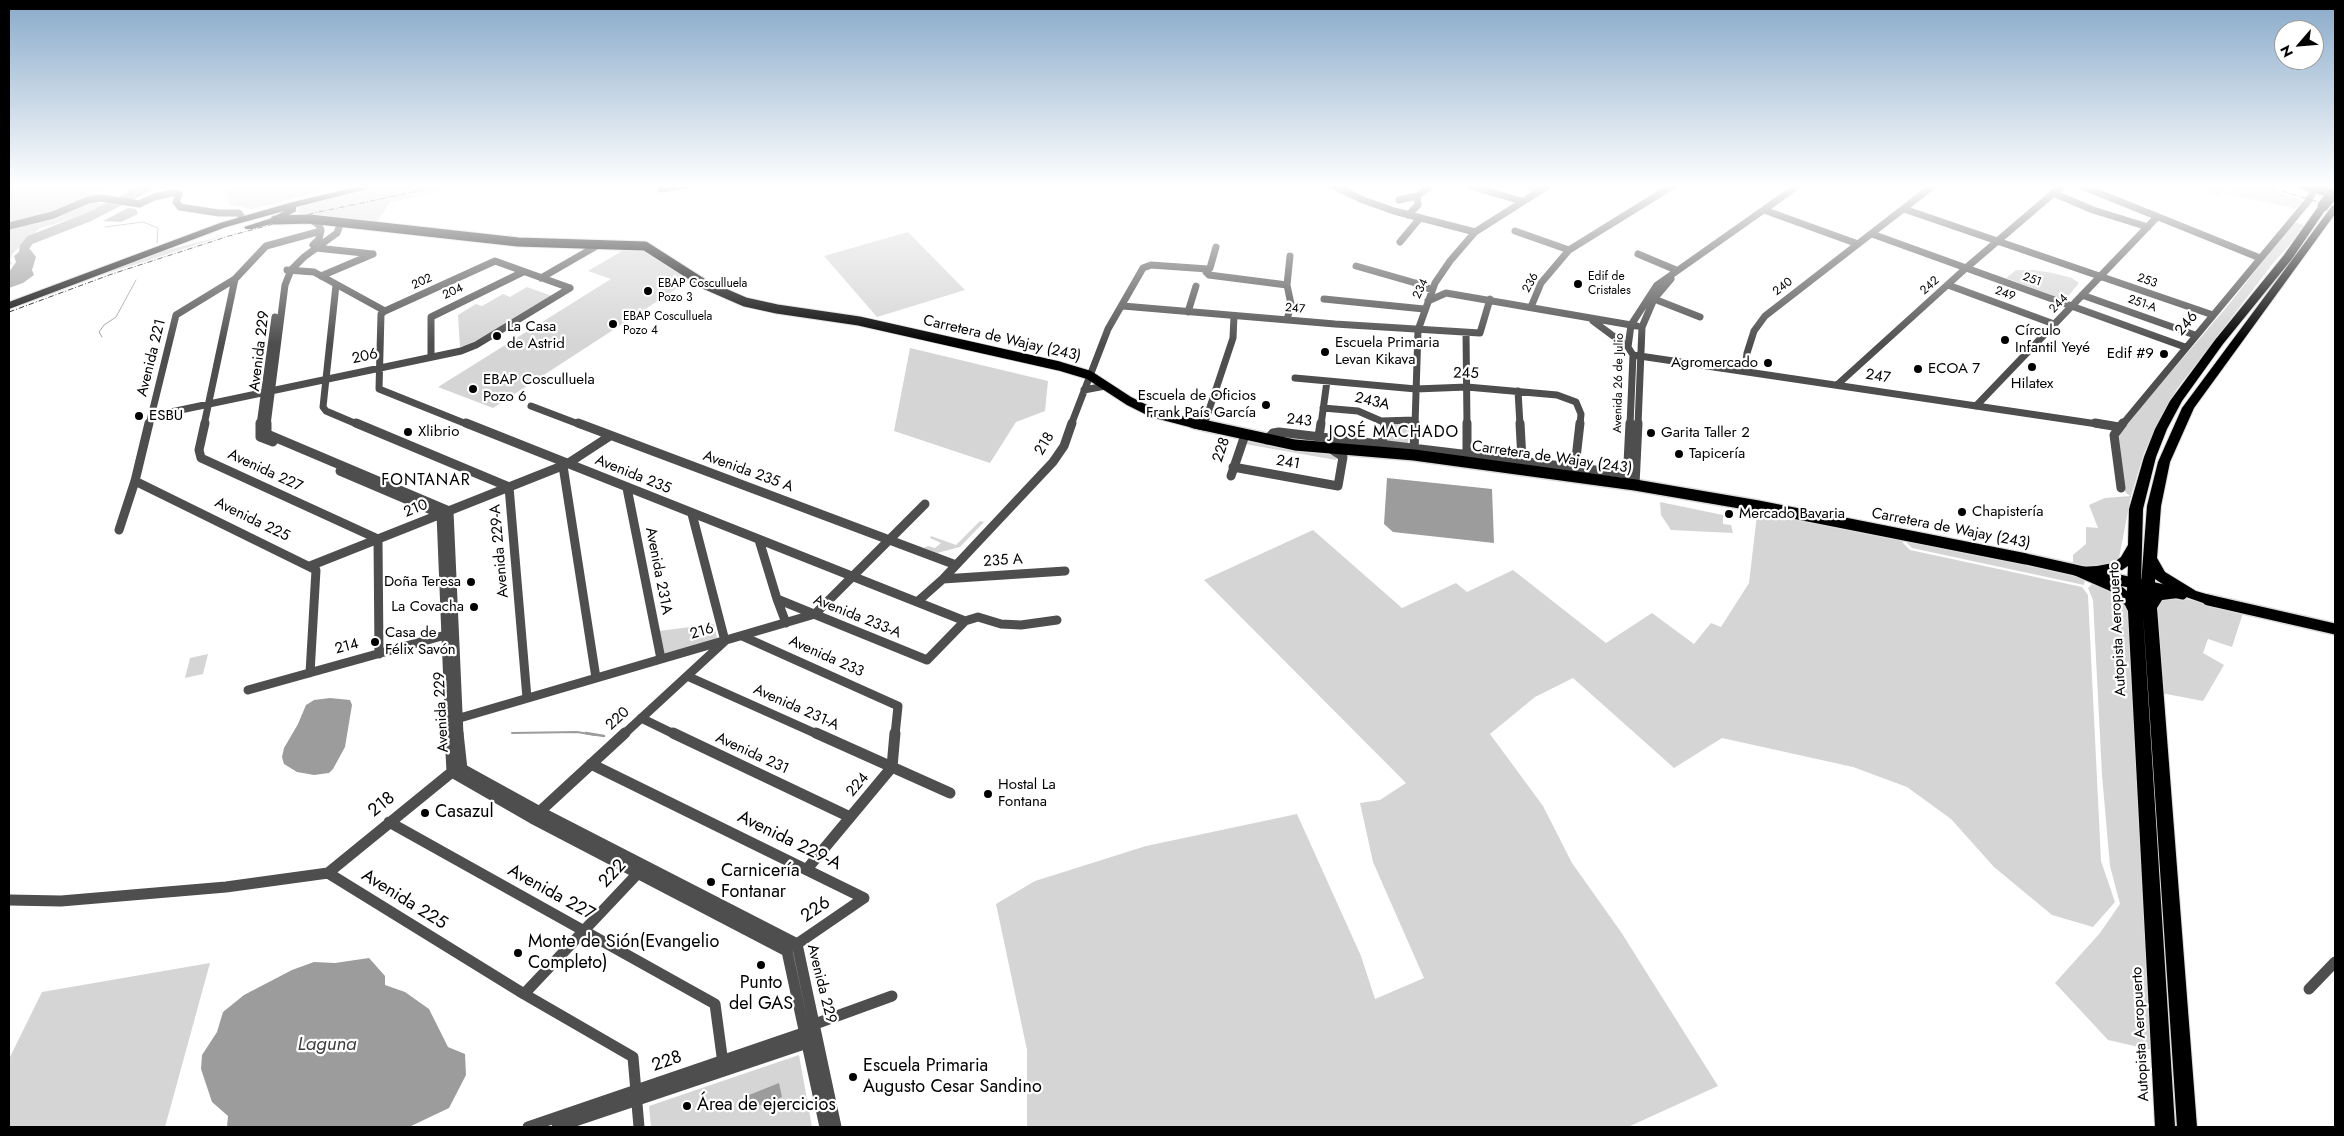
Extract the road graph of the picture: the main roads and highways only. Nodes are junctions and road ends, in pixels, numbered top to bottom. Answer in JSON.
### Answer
{"nodes":[{"id":1,"x":178,"y":238,"type":"edge"},
{"id":2,"x":188,"y":238,"type":"edge"},
{"id":3,"x":206,"y":238,"type":"edge"},
{"id":4,"x":481,"y":238,"type":"edge"},
{"id":5,"x":2306,"y":238,"type":"edge"},
{"id":6,"x":2314,"y":238,"type":"edge"},
{"id":7,"x":144,"y":254,"type":"junction"},
{"id":8,"x":9,"y":304,"type":"edge"},
{"id":9,"x":2133,"y":548,"type":"junction"},
{"id":10,"x":2149,"y":555,"type":"junction"},
{"id":11,"x":2072,"y":569,"type":"junction"},
{"id":12,"x":2141,"y":584,"type":"junction"},
{"id":13,"x":2181,"y":594,"type":"junction"},
{"id":14,"x":2215,"y":602,"type":"junction"},
{"id":15,"x":2143,"y":611,"type":"junction"},
{"id":16,"x":2335,"y":629,"type":"edge"},
{"id":17,"x":2164,"y":1127,"type":"edge"},
{"id":18,"x":2187,"y":1127,"type":"edge"}],
"edges":[{"from":1,"to":8,"type":"highway"},
{"from":2,"to":7,"type":"highway"},
{"from":3,"to":7,"type":"highway"},
{"from":4,"to":11,"type":"main road","name":"Carretera de Wajay (243)"},
{"from":5,"to":9,"type":"highway","name":"Autopista Aeropuerto"},
{"from":6,"to":10,"type":"highway","name":"Autopista Aeropuerto"},
{"from":7,"to":8,"type":"highway"},
{"from":9,"to":11,"type":"highway"},
{"from":9,"to":12,"type":"highway","name":"Autopista Aeropuerto"},
{"from":10,"to":12,"type":"highway","name":"Autopista Aeropuerto"},
{"from":10,"to":14,"type":"highway"},
{"from":11,"to":12,"type":"main road","name":"Carretera de Wajay (243)"},
{"from":11,"to":15,"type":"highway"},
{"from":12,"to":13,"type":"main road","name":"Carretera de Wajay (243)"},
{"from":12,"to":15,"type":"highway","name":"Autopista Aeropuerto"},
{"from":13,"to":14,"type":"main road","name":"Carretera de Wajay (243)"},
{"from":13,"to":15,"type":"highway"},
{"from":14,"to":16,"type":"main road","name":"Carretera de Wajay (243)"},
{"from":15,"to":17,"type":"highway","name":"Autopista Aeropuerto"},
{"from":15,"to":18,"type":"highway","name":"Autopista Aeropuerto"}]}
